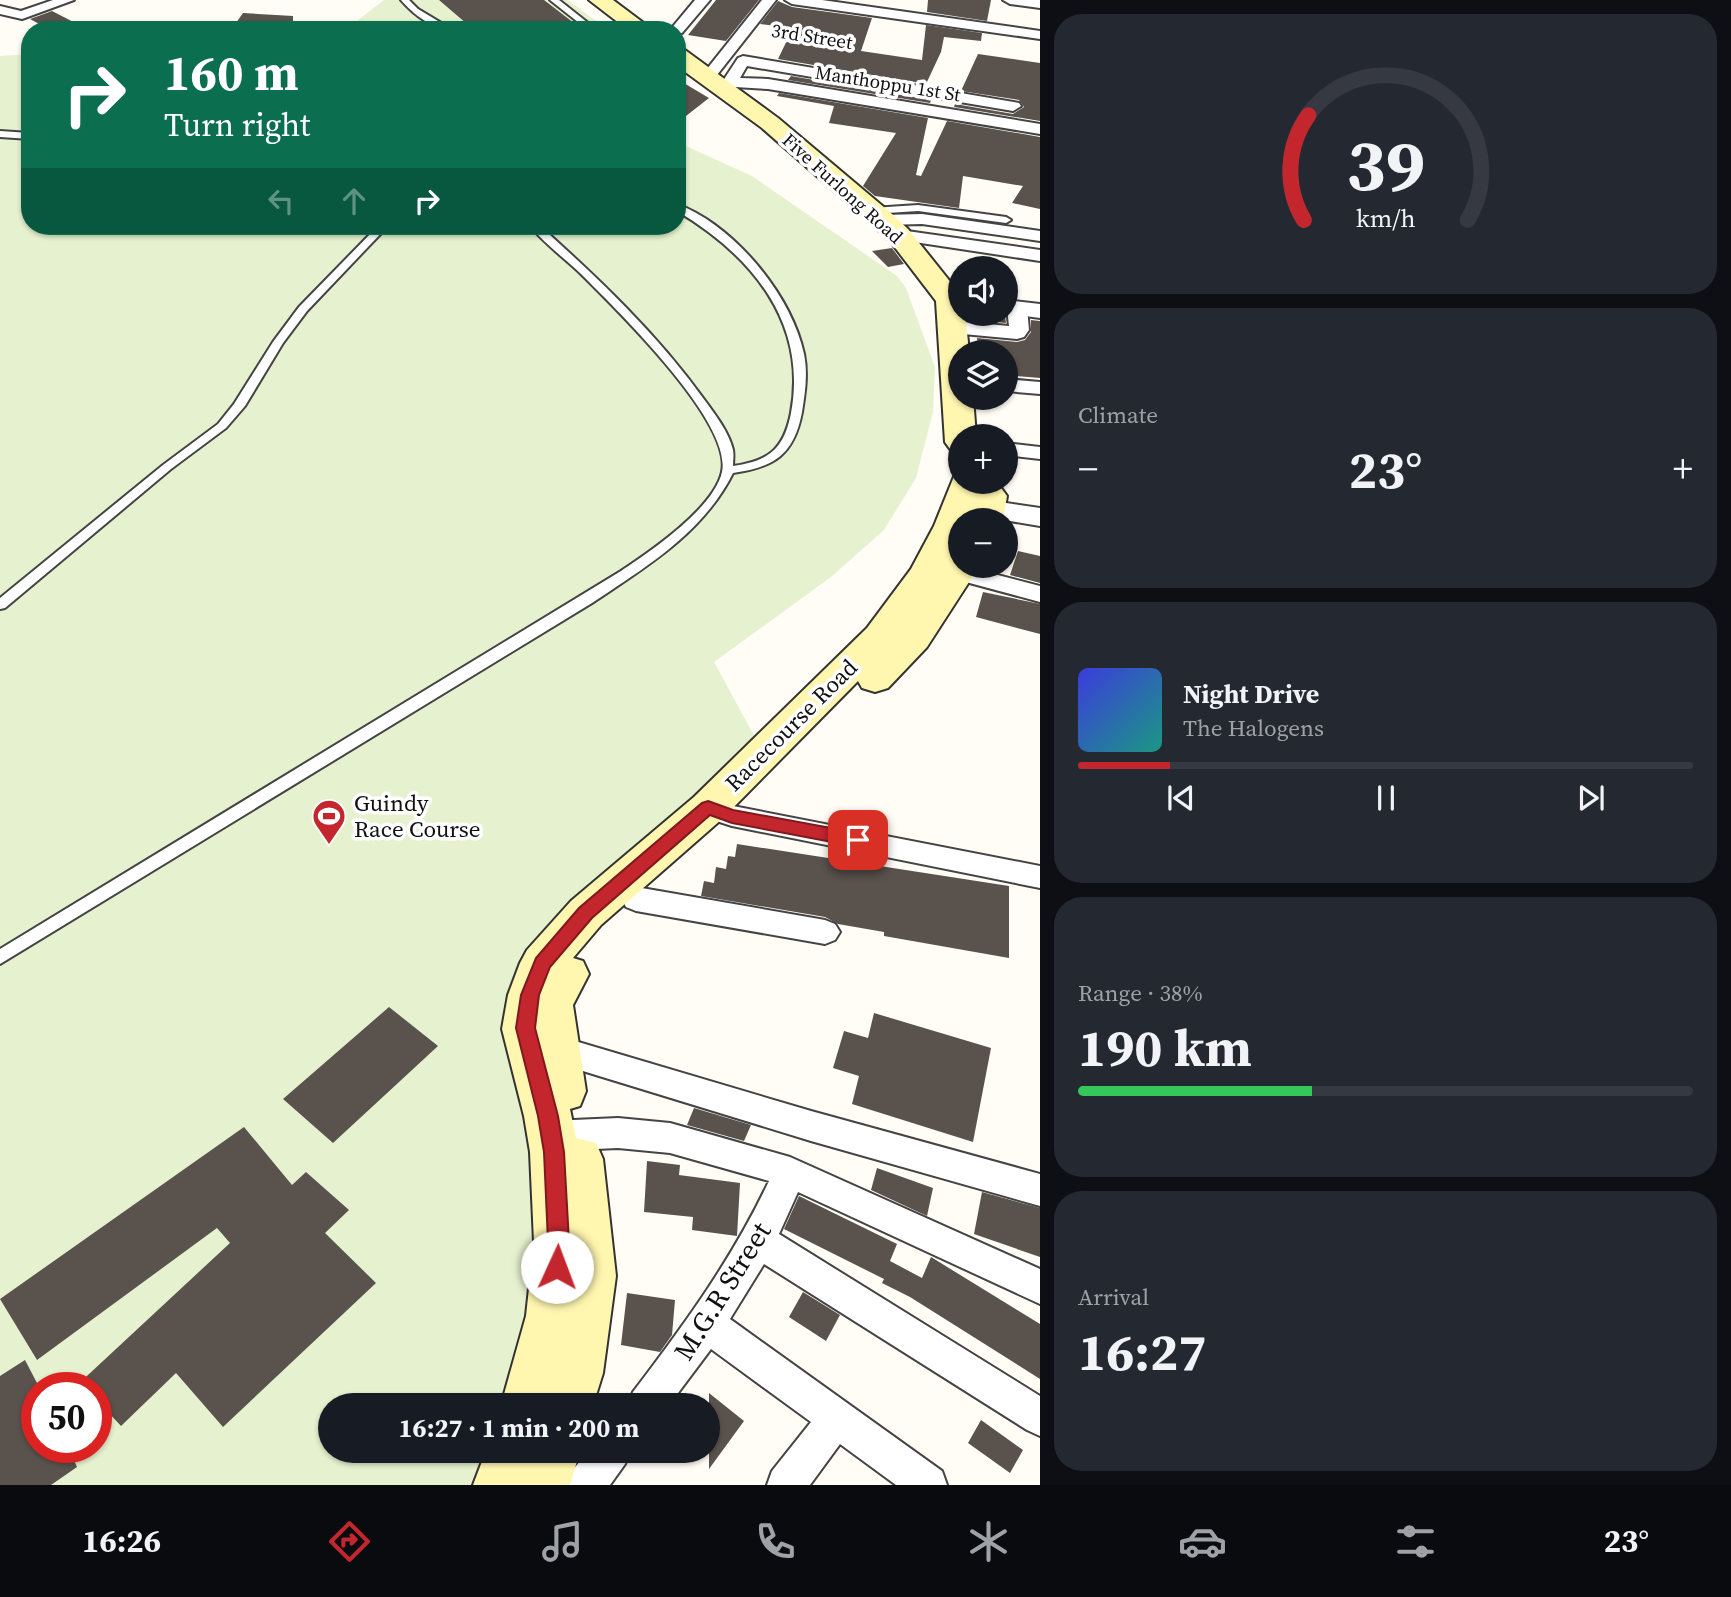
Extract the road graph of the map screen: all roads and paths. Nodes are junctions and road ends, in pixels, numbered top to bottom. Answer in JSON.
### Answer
{"nodes":[{"id":1,"x":67,"y":0,"type":"edge"},
{"id":2,"x":405,"y":0,"type":"edge"},
{"id":3,"x":554,"y":0,"type":"edge"},
{"id":4,"x":599,"y":0,"type":"edge"},
{"id":5,"x":703,"y":0,"type":"edge"},
{"id":6,"x":769,"y":0,"type":"edge"},
{"id":7,"x":783,"y":0,"type":"edge"},
{"id":8,"x":792,"y":0,"type":"edge"},
{"id":9,"x":1010,"y":0,"type":"edge"},
{"id":10,"x":1040,"y":4,"type":"edge"},
{"id":11,"x":0,"y":10,"type":"edge"},
{"id":12,"x":434,"y":21,"type":"edge"},
{"id":13,"x":581,"y":21,"type":"edge"},
{"id":14,"x":629,"y":21,"type":"edge"},
{"id":15,"x":685,"y":21,"type":"edge"},
{"id":16,"x":1040,"y":35,"type":"edge"},
{"id":17,"x":686,"y":61,"type":"edge"},
{"id":18,"x":743,"y":61,"type":"junction"},
{"id":19,"x":726,"y":87,"type":"junction"},
{"id":20,"x":769,"y":91,"type":"junction"},
{"id":21,"x":1013,"y":106,"type":"dead end"},
{"id":22,"x":0,"y":129,"type":"edge"},
{"id":23,"x":1040,"y":129,"type":"edge"},
{"id":24,"x":21,"y":130,"type":"edge"},
{"id":25,"x":0,"y":134,"type":"edge"},
{"id":26,"x":21,"y":135,"type":"edge"},
{"id":27,"x":1040,"y":143,"type":"edge"},
{"id":28,"x":686,"y":212,"type":"edge"},
{"id":29,"x":1006,"y":220,"type":"dead end"},
{"id":30,"x":885,"y":222,"type":"junction"},
{"id":31,"x":374,"y":235,"type":"edge"},
{"id":32,"x":545,"y":235,"type":"edge"},
{"id":33,"x":1040,"y":236,"type":"edge"},
{"id":34,"x":1040,"y":256,"type":"edge"},
{"id":35,"x":948,"y":298,"type":"edge"},
{"id":36,"x":1018,"y":310,"type":"edge"},
{"id":37,"x":998,"y":326,"type":"edge"},
{"id":38,"x":1039,"y":337,"type":"edge"},
{"id":39,"x":1018,"y":386,"type":"edge"},
{"id":40,"x":1040,"y":388,"type":"edge"},
{"id":41,"x":1018,"y":450,"type":"edge"},
{"id":42,"x":1040,"y":453,"type":"edge"},
{"id":43,"x":729,"y":470,"type":"junction"},
{"id":44,"x":976,"y":498,"type":"edge"},
{"id":45,"x":1040,"y":503,"type":"edge"},
{"id":46,"x":1040,"y":517,"type":"edge"},
{"id":47,"x":955,"y":578,"type":"edge"},
{"id":48,"x":989,"y":578,"type":"edge"},
{"id":49,"x":1040,"y":594,"type":"edge"},
{"id":50,"x":0,"y":605,"type":"edge"},
{"id":51,"x":720,"y":812,"type":"junction"},
{"id":52,"x":1040,"y":877,"type":"edge"},
{"id":53,"x":636,"y":899,"type":"junction"},
{"id":54,"x":825,"y":932,"type":"dead end"},
{"id":55,"x":0,"y":957,"type":"edge"},
{"id":56,"x":558,"y":1051,"type":"junction"},
{"id":57,"x":564,"y":1136,"type":"junction"},
{"id":58,"x":790,"y":1172,"type":"junction"},
{"id":59,"x":1040,"y":1190,"type":"edge"},
{"id":60,"x":759,"y":1241,"type":"junction"},
{"id":61,"x":1040,"y":1287,"type":"edge"},
{"id":62,"x":707,"y":1324,"type":"junction"},
{"id":63,"x":531,"y":1393,"type":"edge"},
{"id":64,"x":570,"y":1393,"type":"edge"},
{"id":65,"x":655,"y":1393,"type":"edge"},
{"id":66,"x":1040,"y":1417,"type":"edge"},
{"id":67,"x":836,"y":1418,"type":"junction"},
{"id":68,"x":509,"y":1463,"type":"edge"},
{"id":69,"x":548,"y":1463,"type":"edge"},
{"id":70,"x":603,"y":1463,"type":"edge"},
{"id":71,"x":501,"y":1485,"type":"edge"},
{"id":72,"x":542,"y":1485,"type":"edge"},
{"id":73,"x":586,"y":1485,"type":"edge"},
{"id":74,"x":786,"y":1485,"type":"edge"},
{"id":75,"x":928,"y":1485,"type":"edge"}],
"edges":[{"from":1,"to":11,"type":"street"},
{"from":2,"to":12,"type":"lane"},
{"from":3,"to":13,"type":"lane"},
{"from":4,"to":14,"type":"main road"},
{"from":5,"to":15,"type":"street"},
{"from":6,"to":19,"type":"street"},
{"from":7,"to":18,"type":"street"},
{"from":8,"to":16,"type":"street"},
{"from":9,"to":10,"type":"street"},
{"from":17,"to":19,"type":"main road","name":"Five Furlong Road"},
{"from":18,"to":19,"type":"street"},
{"from":18,"to":21,"type":"street"},
{"from":19,"to":20,"type":"street"},
{"from":19,"to":30,"type":"main road","name":"Five Furlong Road"},
{"from":20,"to":23,"type":"street","name":"Manthoppu 1st St"},
{"from":20,"to":27,"type":"street"},
{"from":22,"to":24,"type":"lane"},
{"from":25,"to":26,"type":"lane"},
{"from":28,"to":43,"type":"lane"},
{"from":29,"to":30,"type":"lane"},
{"from":30,"to":33,"type":"street"},
{"from":30,"to":34,"type":"street"},
{"from":30,"to":35,"type":"main road","name":"Five Furlong Road"},
{"from":31,"to":50,"type":"lane"},
{"from":32,"to":43,"type":"lane"},
{"from":36,"to":37,"type":"street"},
{"from":36,"to":38,"type":"street"},
{"from":39,"to":40,"type":"street"},
{"from":41,"to":42,"type":"street"},
{"from":43,"to":55,"type":"lane"},
{"from":44,"to":45,"type":"street"},
{"from":44,"to":46,"type":"street"},
{"from":44,"to":51,"type":"main road","name":"Racecourse Road"},
{"from":47,"to":51,"type":"main road"},
{"from":48,"to":49,"type":"street"},
{"from":51,"to":52,"type":"street"},
{"from":51,"to":53,"type":"main road","name":"Racecourse Road"},
{"from":51,"to":57,"type":"main road","name":"Racecourse Road"},
{"from":53,"to":54,"type":"street"},
{"from":53,"to":56,"type":"main road","name":"Racecourse Road"},
{"from":56,"to":57,"type":"main road","name":"Racecourse Road"},
{"from":56,"to":59,"type":"street"},
{"from":57,"to":58,"type":"street"},
{"from":57,"to":63,"type":"main road","name":"Racecourse Road"},
{"from":57,"to":64,"type":"main road","name":"Racecourse Road"},
{"from":58,"to":60,"type":"street","name":"M.G.R Street"},
{"from":58,"to":61,"type":"street"},
{"from":60,"to":62,"type":"street","name":"M.G.R Street"},
{"from":60,"to":66,"type":"street"},
{"from":62,"to":65,"type":"street","name":"M.G.R Street"},
{"from":62,"to":67,"type":"street"},
{"from":67,"to":74,"type":"street"},
{"from":67,"to":75,"type":"street"},
{"from":68,"to":71,"type":"main road"},
{"from":69,"to":72,"type":"main road"},
{"from":70,"to":73,"type":"street"}]}
